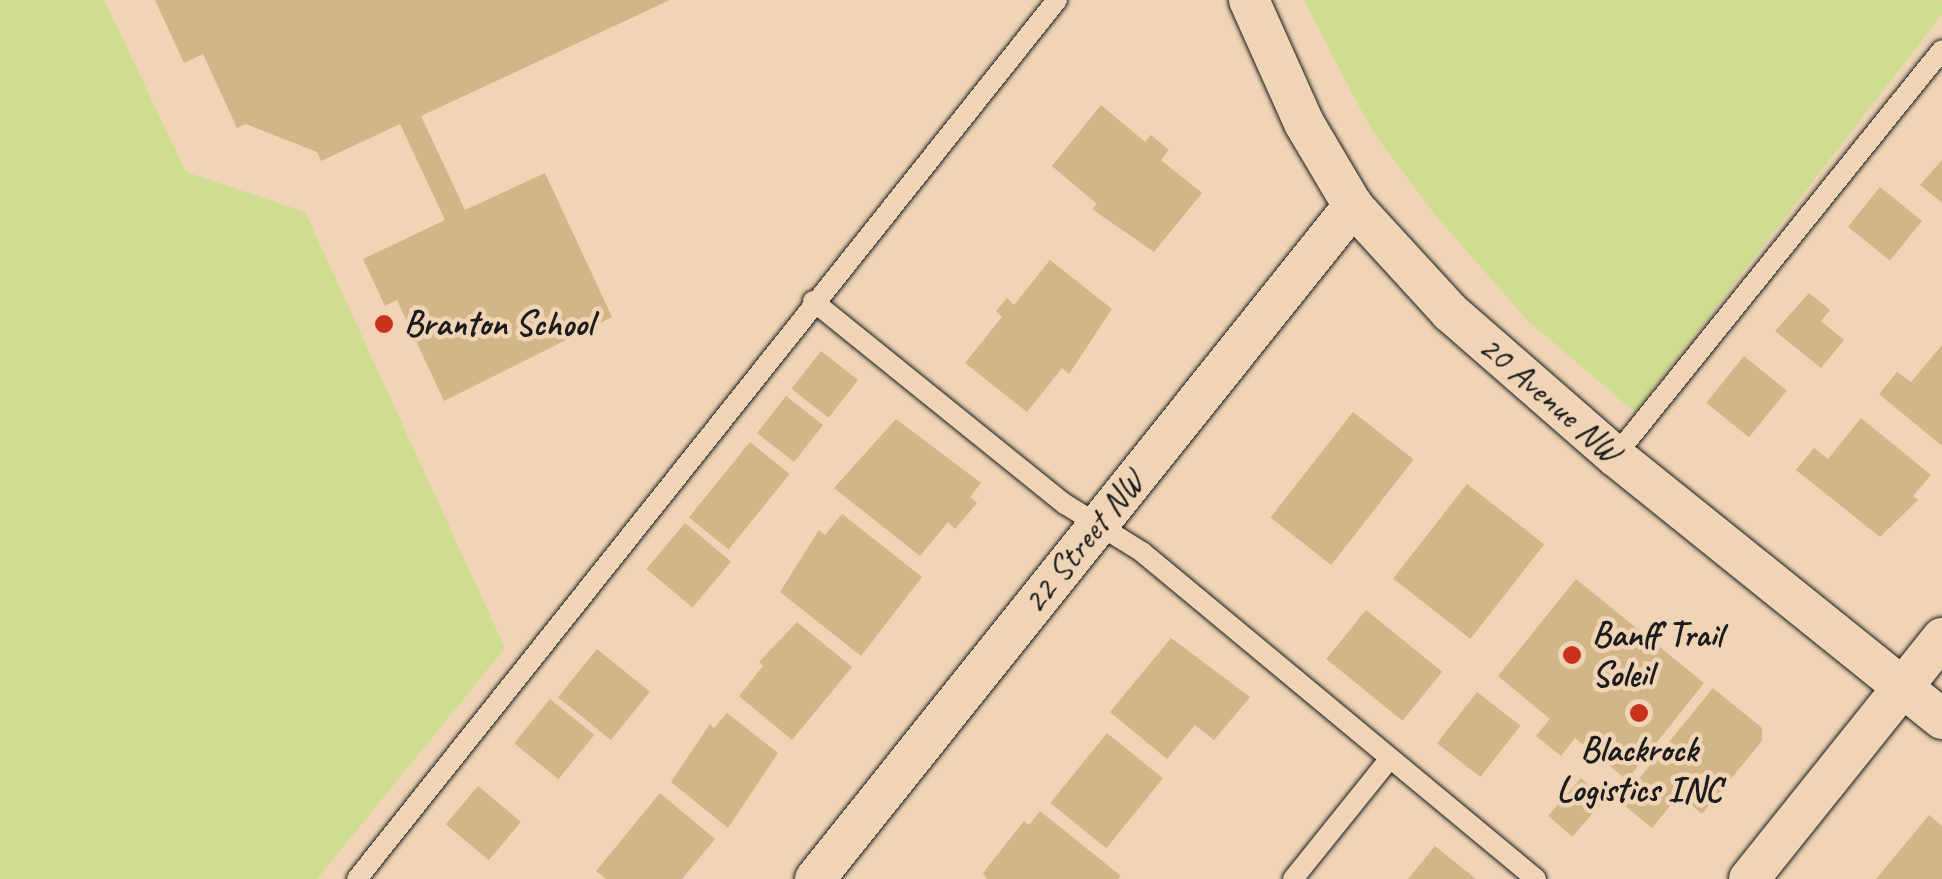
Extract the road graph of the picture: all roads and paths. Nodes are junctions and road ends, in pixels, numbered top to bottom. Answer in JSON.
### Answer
{"nodes":[{"id":1,"x":1058,"y":0,"type":"edge"},
{"id":2,"x":1250,"y":0,"type":"edge"},
{"id":3,"x":1942,"y":50,"type":"edge"},
{"id":4,"x":1353,"y":206,"type":"junction"},
{"id":5,"x":813,"y":300,"type":"junction"},
{"id":6,"x":1615,"y":456,"type":"junction"},
{"id":7,"x":1098,"y":523,"type":"junction"},
{"id":8,"x":1942,"y":638,"type":"edge"},
{"id":9,"x":1902,"y":688,"type":"junction"},
{"id":10,"x":1942,"y":720,"type":"edge"},
{"id":11,"x":1388,"y":762,"type":"junction"},
{"id":12,"x":356,"y":879,"type":"edge"},
{"id":13,"x":814,"y":879,"type":"edge"},
{"id":14,"x":1294,"y":879,"type":"edge"},
{"id":15,"x":1536,"y":879,"type":"edge"},
{"id":16,"x":1748,"y":879,"type":"edge"}],
"edges":[{"from":1,"to":5,"type":"lane"},
{"from":2,"to":4,"type":"street","name":"20 Avenue NW"},
{"from":3,"to":6,"type":"lane"},
{"from":4,"to":6,"type":"street","name":"20 Avenue NW"},
{"from":4,"to":7,"type":"street","name":"22 Street NW"},
{"from":5,"to":7,"type":"lane"},
{"from":5,"to":12,"type":"lane"},
{"from":6,"to":9,"type":"street","name":"20 Avenue NW"},
{"from":7,"to":11,"type":"lane"},
{"from":7,"to":13,"type":"street","name":"22 Street NW"},
{"from":8,"to":9,"type":"street"},
{"from":9,"to":10,"type":"street","name":"20 Avenue NW"},
{"from":9,"to":16,"type":"street"},
{"from":11,"to":14,"type":"lane"},
{"from":11,"to":15,"type":"lane"}]}
